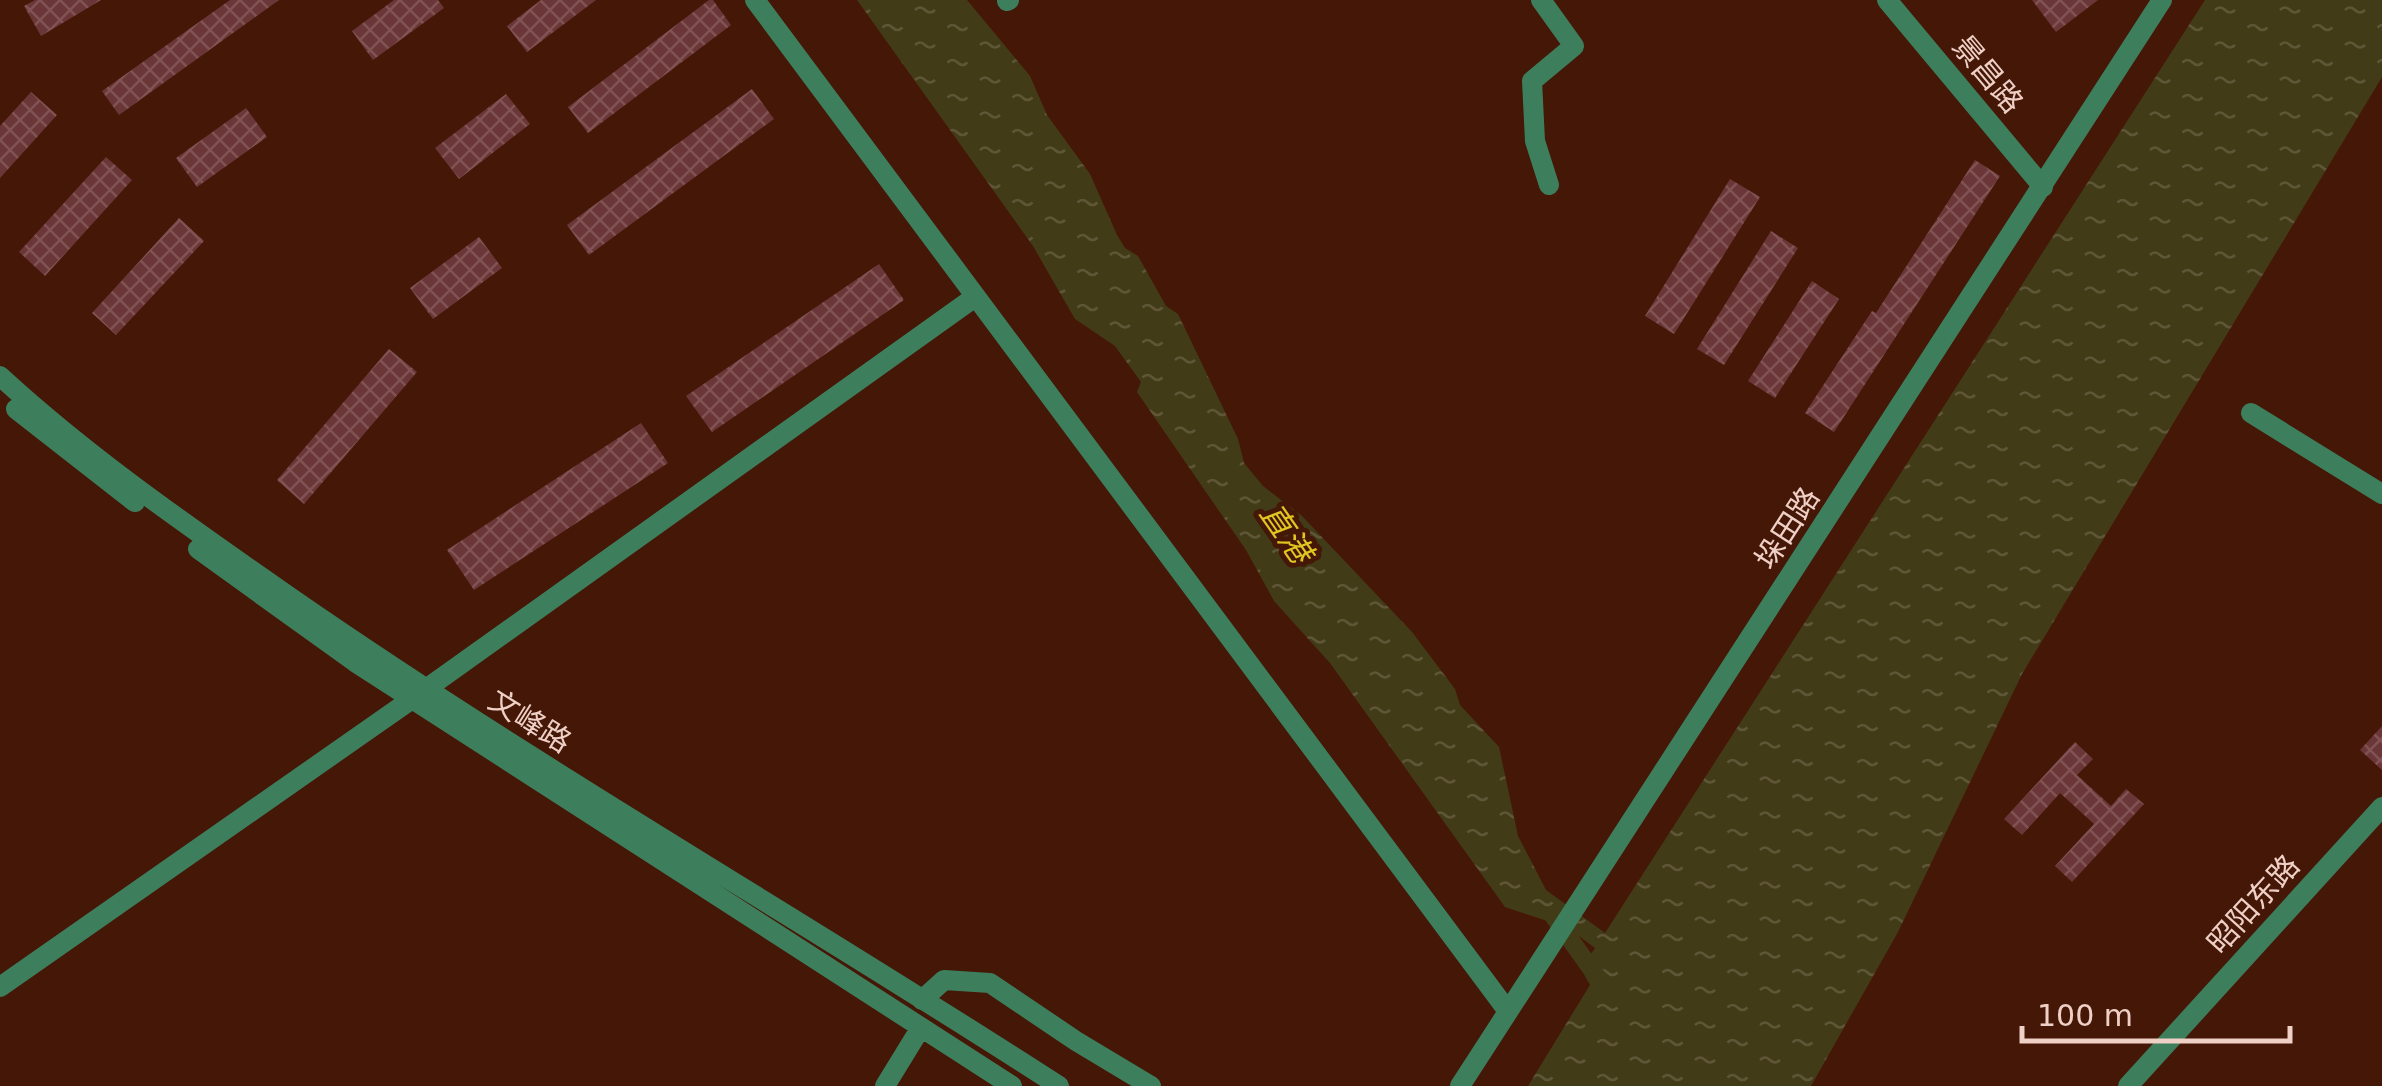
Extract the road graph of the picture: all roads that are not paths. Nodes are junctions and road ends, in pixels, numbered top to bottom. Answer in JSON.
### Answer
{"nodes":[{"id":1,"x":754,"y":0,"type":"edge"},
{"id":2,"x":1541,"y":0,"type":"edge"},
{"id":3,"x":1887,"y":0,"type":"edge"},
{"id":4,"x":2162,"y":0,"type":"edge"},
{"id":5,"x":1549,"y":185,"type":"dead end"},
{"id":6,"x":2044,"y":187,"type":"junction"},
{"id":7,"x":975,"y":297,"type":"junction"},
{"id":8,"x":0,"y":376,"type":"edge"},
{"id":9,"x":0,"y":394,"type":"edge"},
{"id":10,"x":2251,"y":413,"type":"dead end"},
{"id":11,"x":2382,"y":494,"type":"edge"},
{"id":12,"x":418,"y":694,"type":"junction"},
{"id":13,"x":2382,"y":807,"type":"edge"},
{"id":14,"x":0,"y":987,"type":"edge"},
{"id":15,"x":922,"y":1000,"type":"junction"},
{"id":16,"x":1507,"y":1010,"type":"junction"},
{"id":17,"x":920,"y":1029,"type":"junction"},
{"id":18,"x":1056,"y":1084,"type":"edge"},
{"id":19,"x":885,"y":1086,"type":"edge"},
{"id":20,"x":1012,"y":1086,"type":"edge"},
{"id":21,"x":1151,"y":1086,"type":"edge"},
{"id":22,"x":1460,"y":1086,"type":"edge"},
{"id":23,"x":2128,"y":1086,"type":"edge"}],
"edges":[{"from":1,"to":7,"type":"street"},
{"from":2,"to":5,"type":"street"},
{"from":3,"to":6,"type":"street","name":"景昌路"},
{"from":4,"to":6,"type":"street","name":"垛田路"},
{"from":6,"to":16,"type":"street","name":"垛田路"},
{"from":7,"to":12,"type":"street"},
{"from":7,"to":16,"type":"street"},
{"from":8,"to":12,"type":"street","name":"文峰路"},
{"from":9,"to":12,"type":"street","name":"文峰路"},
{"from":10,"to":11,"type":"street"},
{"from":12,"to":14,"type":"street"},
{"from":12,"to":15,"type":"street","name":"文峰路"},
{"from":12,"to":17,"type":"street","name":"文峰路"},
{"from":13,"to":23,"type":"street","name":"昭阳东路"},
{"from":15,"to":18,"type":"street","name":"文峰路"},
{"from":15,"to":21,"type":"street"},
{"from":16,"to":22,"type":"street","name":"垛田路"},
{"from":17,"to":19,"type":"street"},
{"from":17,"to":20,"type":"street","name":"文峰路"}]}
